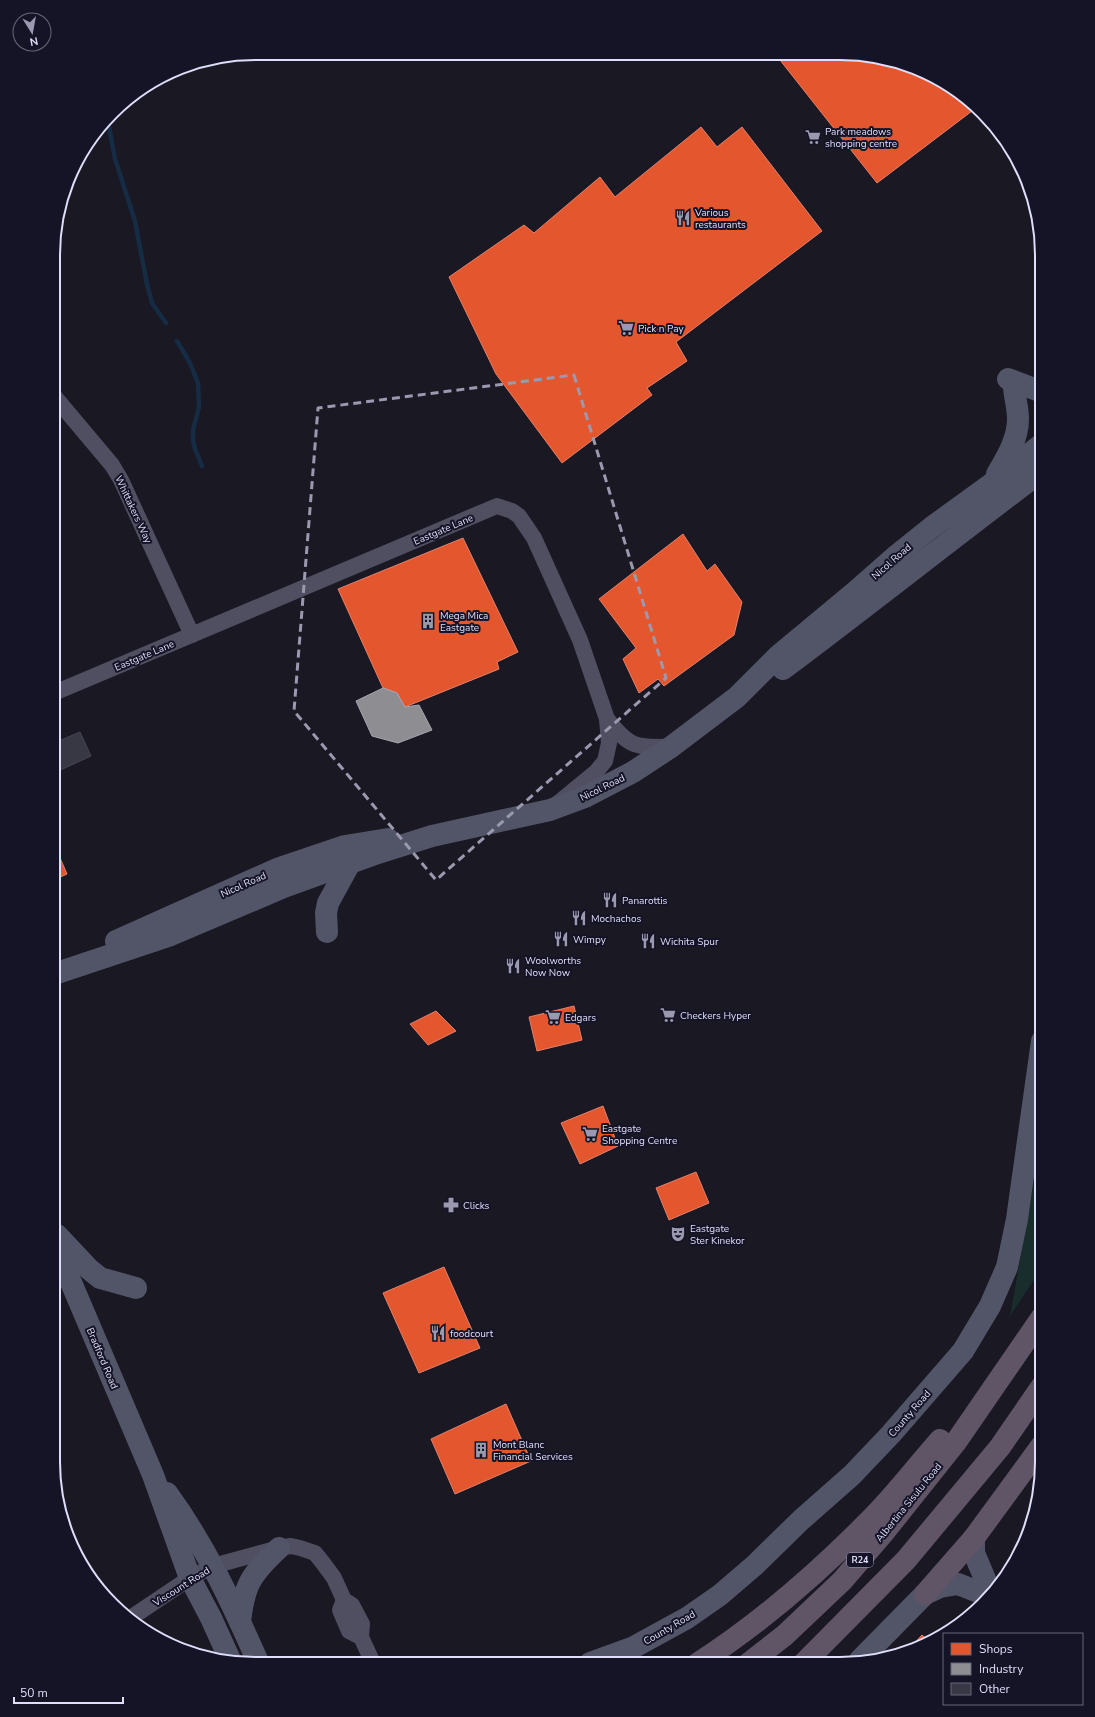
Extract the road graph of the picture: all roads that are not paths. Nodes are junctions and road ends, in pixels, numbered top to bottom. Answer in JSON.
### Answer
{"nodes":[{"id":1,"x":1035,"y":390,"type":"edge"},
{"id":2,"x":60,"y":403,"type":"edge"},
{"id":3,"x":1035,"y":450,"type":"edge"},
{"id":4,"x":1035,"y":479,"type":"edge"},
{"id":5,"x":990,"y":485,"type":"junction"},
{"id":6,"x":192,"y":635,"type":"junction"},
{"id":7,"x":749,"y":687,"type":"junction"},
{"id":8,"x":60,"y":690,"type":"edge"},
{"id":9,"x":607,"y":719,"type":"junction"},
{"id":10,"x":671,"y":747,"type":"junction"},
{"id":11,"x":550,"y":810,"type":"junction"},
{"id":12,"x":432,"y":836,"type":"junction"},
{"id":13,"x":350,"y":863,"type":"junction"},
{"id":14,"x":328,"y":932,"type":"dead end"},
{"id":15,"x":60,"y":971,"type":"edge"},
{"id":16,"x":1035,"y":1091,"type":"edge"},
{"id":17,"x":60,"y":1238,"type":"edge"},
{"id":18,"x":60,"y":1256,"type":"edge"},
{"id":19,"x":136,"y":1288,"type":"dead end"},
{"id":20,"x":1035,"y":1327,"type":"edge"},
{"id":21,"x":1017,"y":1354,"type":"junction"},
{"id":22,"x":1035,"y":1396,"type":"edge"},
{"id":23,"x":1035,"y":1455,"type":"edge"},
{"id":24,"x":153,"y":1475,"type":"junction"},
{"id":25,"x":974,"y":1538,"type":"junction"},
{"id":26,"x":279,"y":1548,"type":"junction"},
{"id":27,"x":212,"y":1566,"type":"junction"},
{"id":28,"x":190,"y":1578,"type":"junction"},
{"id":29,"x":989,"y":1589,"type":"edge"},
{"id":30,"x":925,"y":1594,"type":"junction"},
{"id":31,"x":134,"y":1616,"type":"edge"},
{"id":32,"x":240,"y":1622,"type":"junction"},
{"id":33,"x":228,"y":1655,"type":"edge"},
{"id":34,"x":865,"y":1655,"type":"edge"},
{"id":35,"x":256,"y":1657,"type":"edge"},
{"id":36,"x":370,"y":1657,"type":"edge"},
{"id":37,"x":609,"y":1657,"type":"edge"},
{"id":38,"x":708,"y":1657,"type":"edge"},
{"id":39,"x":756,"y":1657,"type":"edge"},
{"id":40,"x":810,"y":1657,"type":"edge"}],
"edges":[{"from":1,"to":5,"type":"main road"},
{"from":2,"to":6,"type":"street","name":"Whittakers Way"},
{"from":3,"to":5,"type":"main road","name":"Nicol Road"},
{"from":4,"to":7,"type":"main road","name":"Nicol Road"},
{"from":5,"to":7,"type":"main road","name":"Nicol Road"},
{"from":6,"to":8,"type":"street","name":"Eastgate Lane"},
{"from":6,"to":9,"type":"street","name":"Eastgate Lane"},
{"from":7,"to":10,"type":"main road","name":"Nicol Road"},
{"from":9,"to":10,"type":"street"},
{"from":9,"to":11,"type":"street","name":"Eastgate Lane"},
{"from":10,"to":11,"type":"main road","name":"Nicol Road"},
{"from":11,"to":12,"type":"main road","name":"Nicol Road"},
{"from":12,"to":13,"type":"main road","name":"Nicol Road"},
{"from":12,"to":15,"type":"main road","name":"Nicol Road"},
{"from":13,"to":14,"type":"main road"},
{"from":13,"to":15,"type":"main road","name":"Nicol Road"},
{"from":16,"to":37,"type":"main road","name":"County Road"},
{"from":17,"to":19,"type":"main road"},
{"from":18,"to":24,"type":"main road","name":"Bradford Road"},
{"from":20,"to":21,"type":"highway","name":"Albertina Sisulu Road","number":"R24"},
{"from":21,"to":38,"type":"highway"},
{"from":21,"to":39,"type":"highway","name":"Albertina Sisulu Road","number":"R24"},
{"from":22,"to":40,"type":"highway"},
{"from":23,"to":25,"type":"highway"},
{"from":24,"to":27,"type":"main road","name":"Bradford Road"},
{"from":24,"to":28,"type":"main road","name":"Bradford Road"},
{"from":25,"to":29,"type":"main road"},
{"from":25,"to":30,"type":"highway"},
{"from":26,"to":27,"type":"street","name":"Viscount Road"},
{"from":26,"to":32,"type":"main road"},
{"from":26,"to":36,"type":"street","name":"Viscount Road"},
{"from":27,"to":28,"type":"street","name":"Viscount Road"},
{"from":27,"to":32,"type":"main road","name":"Bradford Road"},
{"from":28,"to":31,"type":"street","name":"Viscount Road"},
{"from":28,"to":33,"type":"main road","name":"Bradford Road"},
{"from":29,"to":30,"type":"main road"},
{"from":30,"to":34,"type":"main road"},
{"from":32,"to":35,"type":"main road","name":"Bradford Road"}]}
